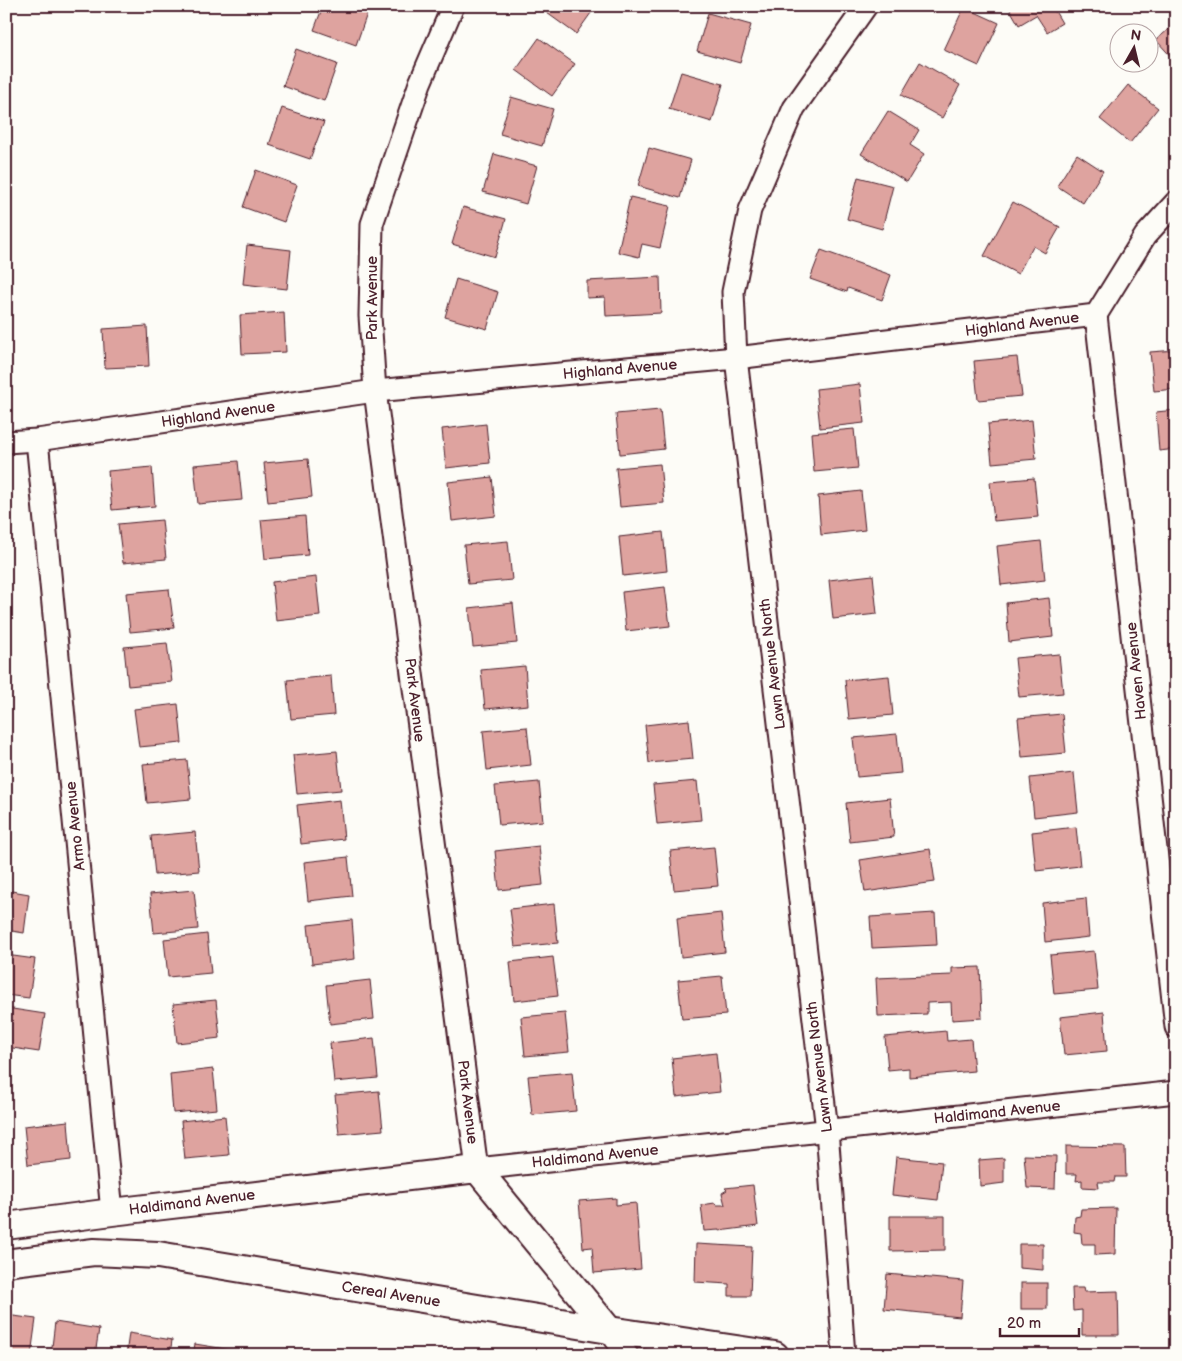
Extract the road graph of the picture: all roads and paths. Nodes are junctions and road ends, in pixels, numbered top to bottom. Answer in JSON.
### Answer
{"nodes":[{"id":1,"x":453,"y":6,"type":"edge"},
{"id":2,"x":866,"y":6,"type":"edge"},
{"id":3,"x":1176,"y":202,"type":"edge"},
{"id":4,"x":1096,"y":315,"type":"junction"},
{"id":5,"x":736,"y":358,"type":"junction"},
{"id":6,"x":375,"y":391,"type":"junction"},
{"id":7,"x":37,"y":440,"type":"junction"},
{"id":8,"x":6,"y":442,"type":"edge"},
{"id":9,"x":1176,"y":1027,"type":"edge"},
{"id":10,"x":1176,"y":1092,"type":"edge"},
{"id":11,"x":827,"y":1130,"type":"junction"},
{"id":12,"x":477,"y":1169,"type":"junction"},
{"id":13,"x":112,"y":1212,"type":"junction"},
{"id":14,"x":10,"y":1225,"type":"edge"},
{"id":15,"x":6,"y":1264,"type":"edge"},
{"id":16,"x":609,"y":1330,"type":"junction"},
{"id":17,"x":627,"y":1355,"type":"edge"},
{"id":18,"x":775,"y":1355,"type":"edge"},
{"id":19,"x":844,"y":1355,"type":"edge"}],
"edges":[{"from":1,"to":6,"type":"street","name":"Park Avenue"},
{"from":2,"to":5,"type":"street","name":"Lawn Avenue North"},
{"from":3,"to":4,"type":"street","name":"Highland Avenue"},
{"from":4,"to":5,"type":"street","name":"Highland Avenue"},
{"from":4,"to":9,"type":"street","name":"Haven Avenue"},
{"from":5,"to":6,"type":"street","name":"Highland Avenue"},
{"from":5,"to":11,"type":"street","name":"Lawn Avenue North"},
{"from":6,"to":7,"type":"street","name":"Highland Avenue"},
{"from":6,"to":12,"type":"street","name":"Park Avenue"},
{"from":7,"to":8,"type":"street","name":"Highland Avenue"},
{"from":7,"to":13,"type":"street","name":"Armo Avenue"},
{"from":10,"to":11,"type":"street","name":"Haldimand Avenue"},
{"from":11,"to":12,"type":"street","name":"Haldimand Avenue"},
{"from":11,"to":19,"type":"street","name":"Lawn Avenue North"},
{"from":12,"to":13,"type":"street","name":"Haldimand Avenue"},
{"from":12,"to":16,"type":"street"},
{"from":13,"to":14,"type":"street","name":"Haldimand Avenue"},
{"from":15,"to":16,"type":"street","name":"Cereal Avenue"},
{"from":16,"to":17,"type":"street"},
{"from":16,"to":18,"type":"street","name":"Cereal Avenue"}]}
